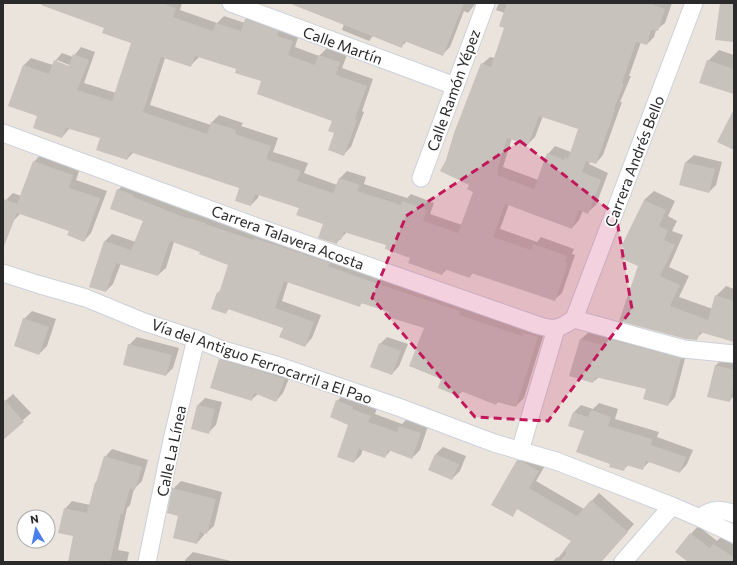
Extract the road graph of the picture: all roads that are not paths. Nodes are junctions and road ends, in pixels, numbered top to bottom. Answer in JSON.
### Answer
{"nodes":[{"id":1,"x":231,"y":3,"type":"edge"},
{"id":2,"x":486,"y":3,"type":"edge"},
{"id":3,"x":694,"y":3,"type":"edge"},
{"id":4,"x":455,"y":86,"type":"junction"},
{"id":5,"x":3,"y":133,"type":"edge"},
{"id":6,"x":421,"y":178,"type":"dead end"},
{"id":7,"x":3,"y":273,"type":"edge"},
{"id":8,"x":574,"y":320,"type":"junction"},
{"id":9,"x":556,"y":329,"type":"junction"},
{"id":10,"x":196,"y":339,"type":"junction"},
{"id":11,"x":734,"y":354,"type":"edge"},
{"id":12,"x":520,"y":451,"type":"junction"},
{"id":13,"x":672,"y":506,"type":"junction"},
{"id":14,"x":734,"y":514,"type":"edge"},
{"id":15,"x":700,"y":518,"type":"junction"},
{"id":16,"x":734,"y":534,"type":"edge"},
{"id":17,"x":147,"y":562,"type":"edge"},
{"id":18,"x":623,"y":562,"type":"edge"}],
"edges":[{"from":1,"to":4,"type":"street","name":"Calle Martín"},
{"from":2,"to":4,"type":"street","name":"Calle Ramón Yépez"},
{"from":3,"to":8,"type":"street","name":"Carrera Andrés Bello"},
{"from":4,"to":6,"type":"street","name":"Calle Ramón Yépez"},
{"from":5,"to":9,"type":"street","name":"Carrera Talavera Acosta"},
{"from":7,"to":10,"type":"street","name":"Vía del Antiguo Ferrocarril a El Pao"},
{"from":8,"to":9,"type":"street"},
{"from":8,"to":11,"type":"street"},
{"from":9,"to":12,"type":"street"},
{"from":10,"to":12,"type":"street","name":"Vía del Antiguo Ferrocarril a El Pao"},
{"from":10,"to":17,"type":"street","name":"Calle La Línea"},
{"from":12,"to":13,"type":"street","name":"Vía del Antiguo Ferrocarril a El Pao"},
{"from":13,"to":15,"type":"street","name":"Vía del Antiguo Ferrocarril a El Pao"},
{"from":13,"to":18,"type":"street"},
{"from":14,"to":15,"type":"street"},
{"from":15,"to":16,"type":"street","name":"Vía del Antiguo Ferrocarril a El Pao"}]}
